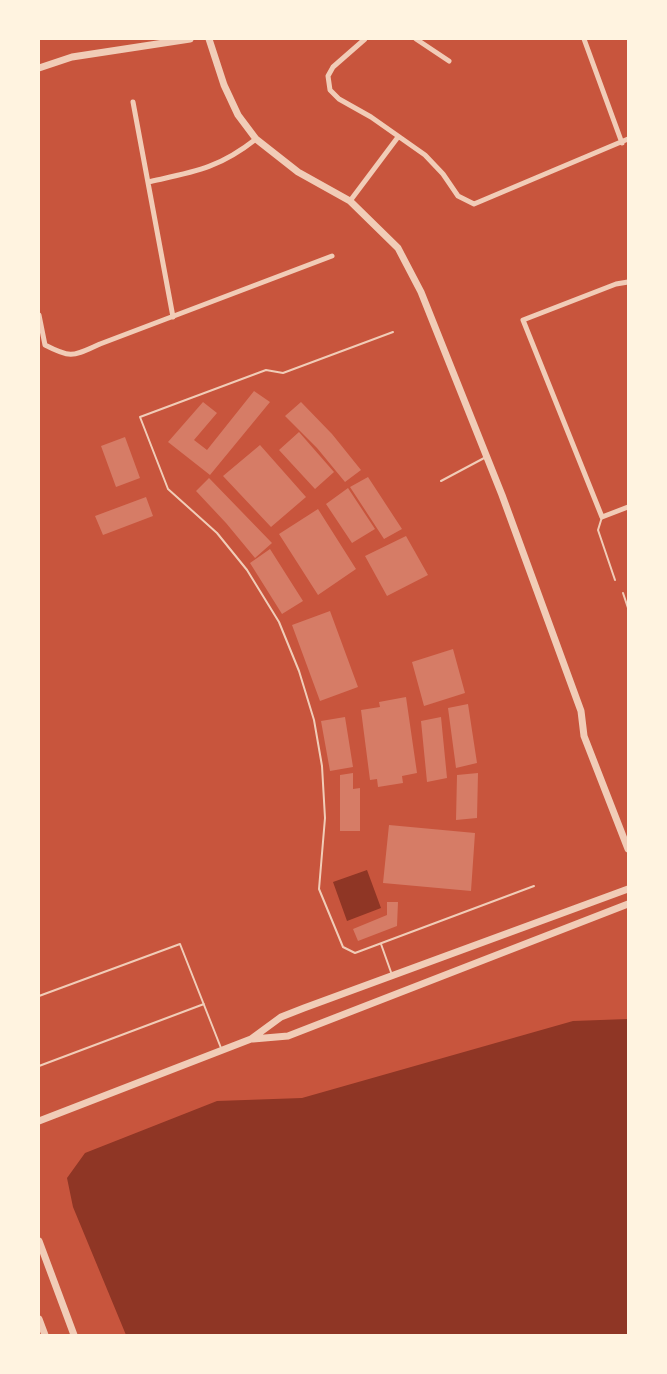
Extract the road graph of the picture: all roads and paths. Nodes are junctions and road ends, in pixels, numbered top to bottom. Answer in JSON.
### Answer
{"nodes":[{"id":1,"x":189,"y":39,"type":"edge"},
{"id":2,"x":209,"y":39,"type":"edge"},
{"id":3,"x":365,"y":39,"type":"edge"},
{"id":4,"x":416,"y":39,"type":"edge"},
{"id":5,"x":584,"y":39,"type":"edge"},
{"id":6,"x":448,"y":61,"type":"dead end"},
{"id":7,"x":39,"y":68,"type":"edge"},
{"id":8,"x":133,"y":102,"type":"dead end"},
{"id":9,"x":398,"y":137,"type":"junction"},
{"id":10,"x":256,"y":140,"type":"junction"},
{"id":11,"x":625,"y":141,"type":"edge"},
{"id":12,"x":148,"y":182,"type":"junction"},
{"id":13,"x":350,"y":201,"type":"junction"},
{"id":14,"x":332,"y":256,"type":"dead end"},
{"id":15,"x":628,"y":282,"type":"edge"},
{"id":16,"x":39,"y":315,"type":"edge"},
{"id":17,"x":173,"y":317,"type":"junction"},
{"id":18,"x":393,"y":333,"type":"dead end"},
{"id":19,"x":487,"y":456,"type":"junction"},
{"id":20,"x":441,"y":481,"type":"dead end"},
{"id":21,"x":628,"y":507,"type":"edge"},
{"id":22,"x":602,"y":517,"type":"junction"},
{"id":23,"x":615,"y":580,"type":"dead end"},
{"id":24,"x":623,"y":593,"type":"dead end"},
{"id":25,"x":628,"y":608,"type":"edge"},
{"id":26,"x":628,"y":849,"type":"edge"},
{"id":27,"x":534,"y":886,"type":"dead end"},
{"id":28,"x":628,"y":888,"type":"edge"},
{"id":29,"x":628,"y":904,"type":"edge"},
{"id":30,"x":381,"y":944,"type":"junction"},
{"id":31,"x":392,"y":975,"type":"junction"},
{"id":32,"x":39,"y":996,"type":"edge"},
{"id":33,"x":204,"y":1004,"type":"junction"},
{"id":34,"x":251,"y":1039,"type":"junction"},
{"id":35,"x":222,"y":1050,"type":"junction"},
{"id":36,"x":39,"y":1066,"type":"edge"},
{"id":37,"x":39,"y":1121,"type":"edge"},
{"id":38,"x":39,"y":1241,"type":"edge"},
{"id":39,"x":39,"y":1319,"type":"edge"},
{"id":40,"x":45,"y":1335,"type":"edge"},
{"id":41,"x":74,"y":1335,"type":"edge"}],
"edges":[{"from":1,"to":7,"type":"street"},
{"from":2,"to":10,"type":"street"},
{"from":3,"to":9,"type":"street"},
{"from":4,"to":6,"type":"street"},
{"from":5,"to":11,"type":"street"},
{"from":8,"to":12,"type":"street"},
{"from":9,"to":11,"type":"street"},
{"from":9,"to":13,"type":"street"},
{"from":10,"to":12,"type":"street"},
{"from":10,"to":13,"type":"street"},
{"from":12,"to":17,"type":"street"},
{"from":13,"to":19,"type":"street"},
{"from":14,"to":17,"type":"street"},
{"from":15,"to":22,"type":"street"},
{"from":16,"to":17,"type":"street"},
{"from":18,"to":30,"type":"lane"},
{"from":19,"to":20,"type":"lane"},
{"from":19,"to":26,"type":"street"},
{"from":21,"to":22,"type":"street"},
{"from":22,"to":23,"type":"lane"},
{"from":24,"to":25,"type":"lane"},
{"from":27,"to":30,"type":"lane"},
{"from":28,"to":31,"type":"street"},
{"from":29,"to":34,"type":"street"},
{"from":30,"to":31,"type":"lane"},
{"from":31,"to":34,"type":"street"},
{"from":32,"to":33,"type":"lane"},
{"from":33,"to":35,"type":"lane"},
{"from":33,"to":36,"type":"lane"},
{"from":34,"to":35,"type":"street"},
{"from":35,"to":37,"type":"street"},
{"from":38,"to":41,"type":"street"},
{"from":39,"to":40,"type":"street"}]}
